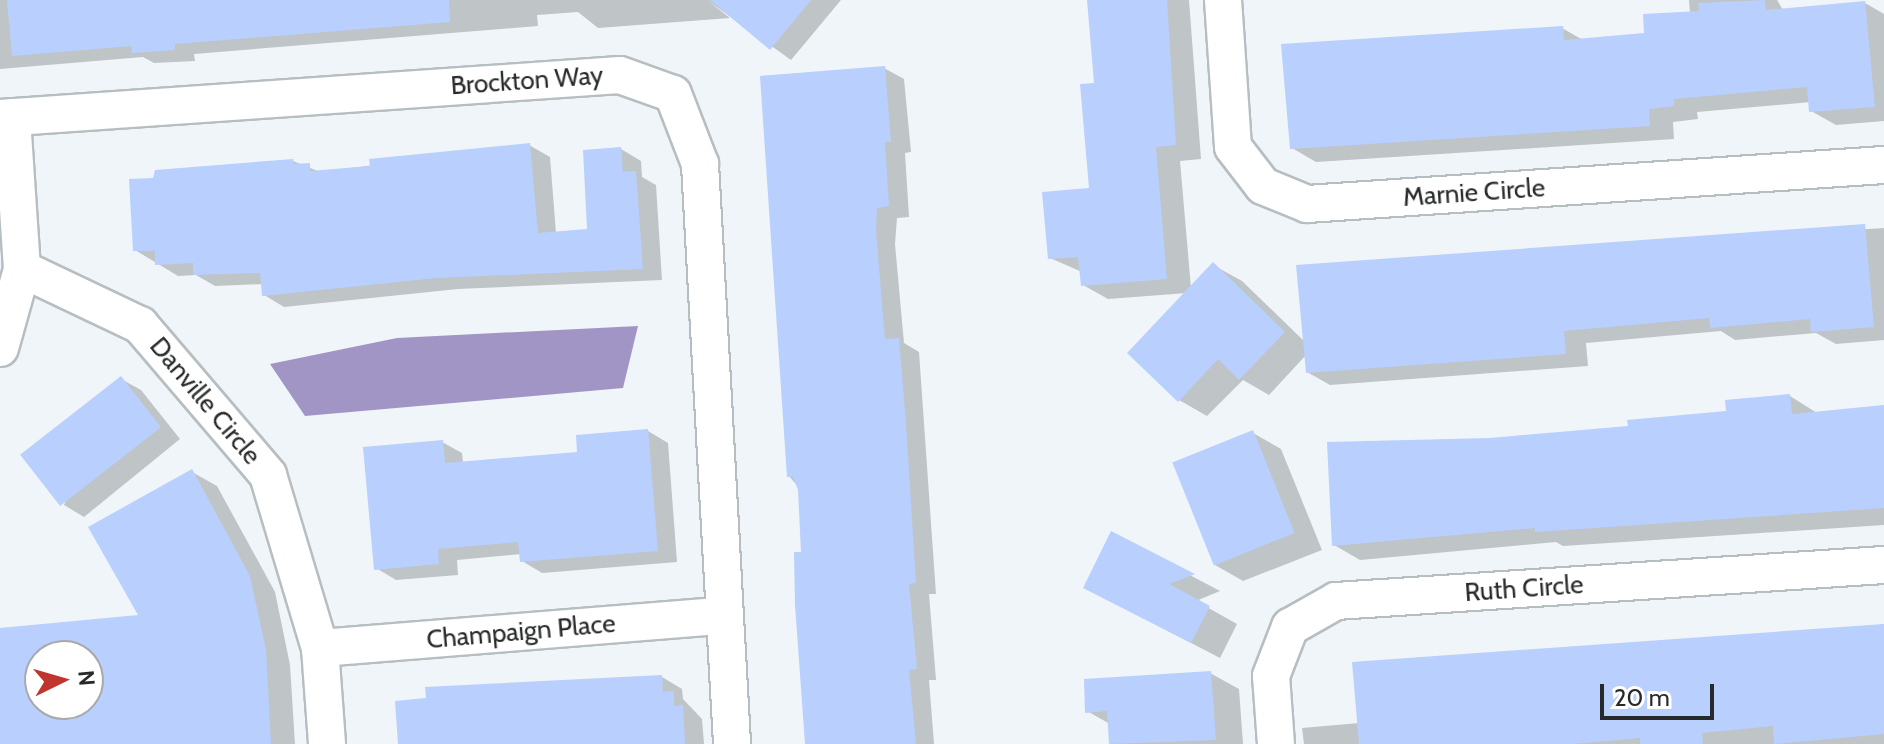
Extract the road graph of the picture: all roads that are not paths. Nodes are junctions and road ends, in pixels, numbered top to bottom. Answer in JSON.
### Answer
{"nodes":[{"id":1,"x":1223,"y":0,"type":"edge"},
{"id":2,"x":6,"y":118,"type":"edge"},
{"id":3,"x":1884,"y":165,"type":"edge"},
{"id":4,"x":22,"y":269,"type":"junction"},
{"id":5,"x":0,"y":348,"type":"edge"},
{"id":6,"x":1884,"y":565,"type":"edge"},
{"id":7,"x":722,"y":616,"type":"junction"},
{"id":8,"x":320,"y":648,"type":"junction"},
{"id":9,"x":327,"y":744,"type":"edge"},
{"id":10,"x":732,"y":744,"type":"edge"},
{"id":11,"x":1276,"y":744,"type":"edge"}],
"edges":[{"from":1,"to":3,"type":"street","name":"Marnie Circle"},
{"from":2,"to":4,"type":"street"},
{"from":2,"to":7,"type":"street","name":"Brockton Way"},
{"from":4,"to":5,"type":"street"},
{"from":4,"to":8,"type":"street","name":"Danville Circle"},
{"from":6,"to":11,"type":"street","name":"Ruth Circle"},
{"from":7,"to":8,"type":"street","name":"Champaign Place"},
{"from":7,"to":10,"type":"street","name":"Brockton Way"},
{"from":8,"to":9,"type":"street","name":"Danville Circle"}]}
